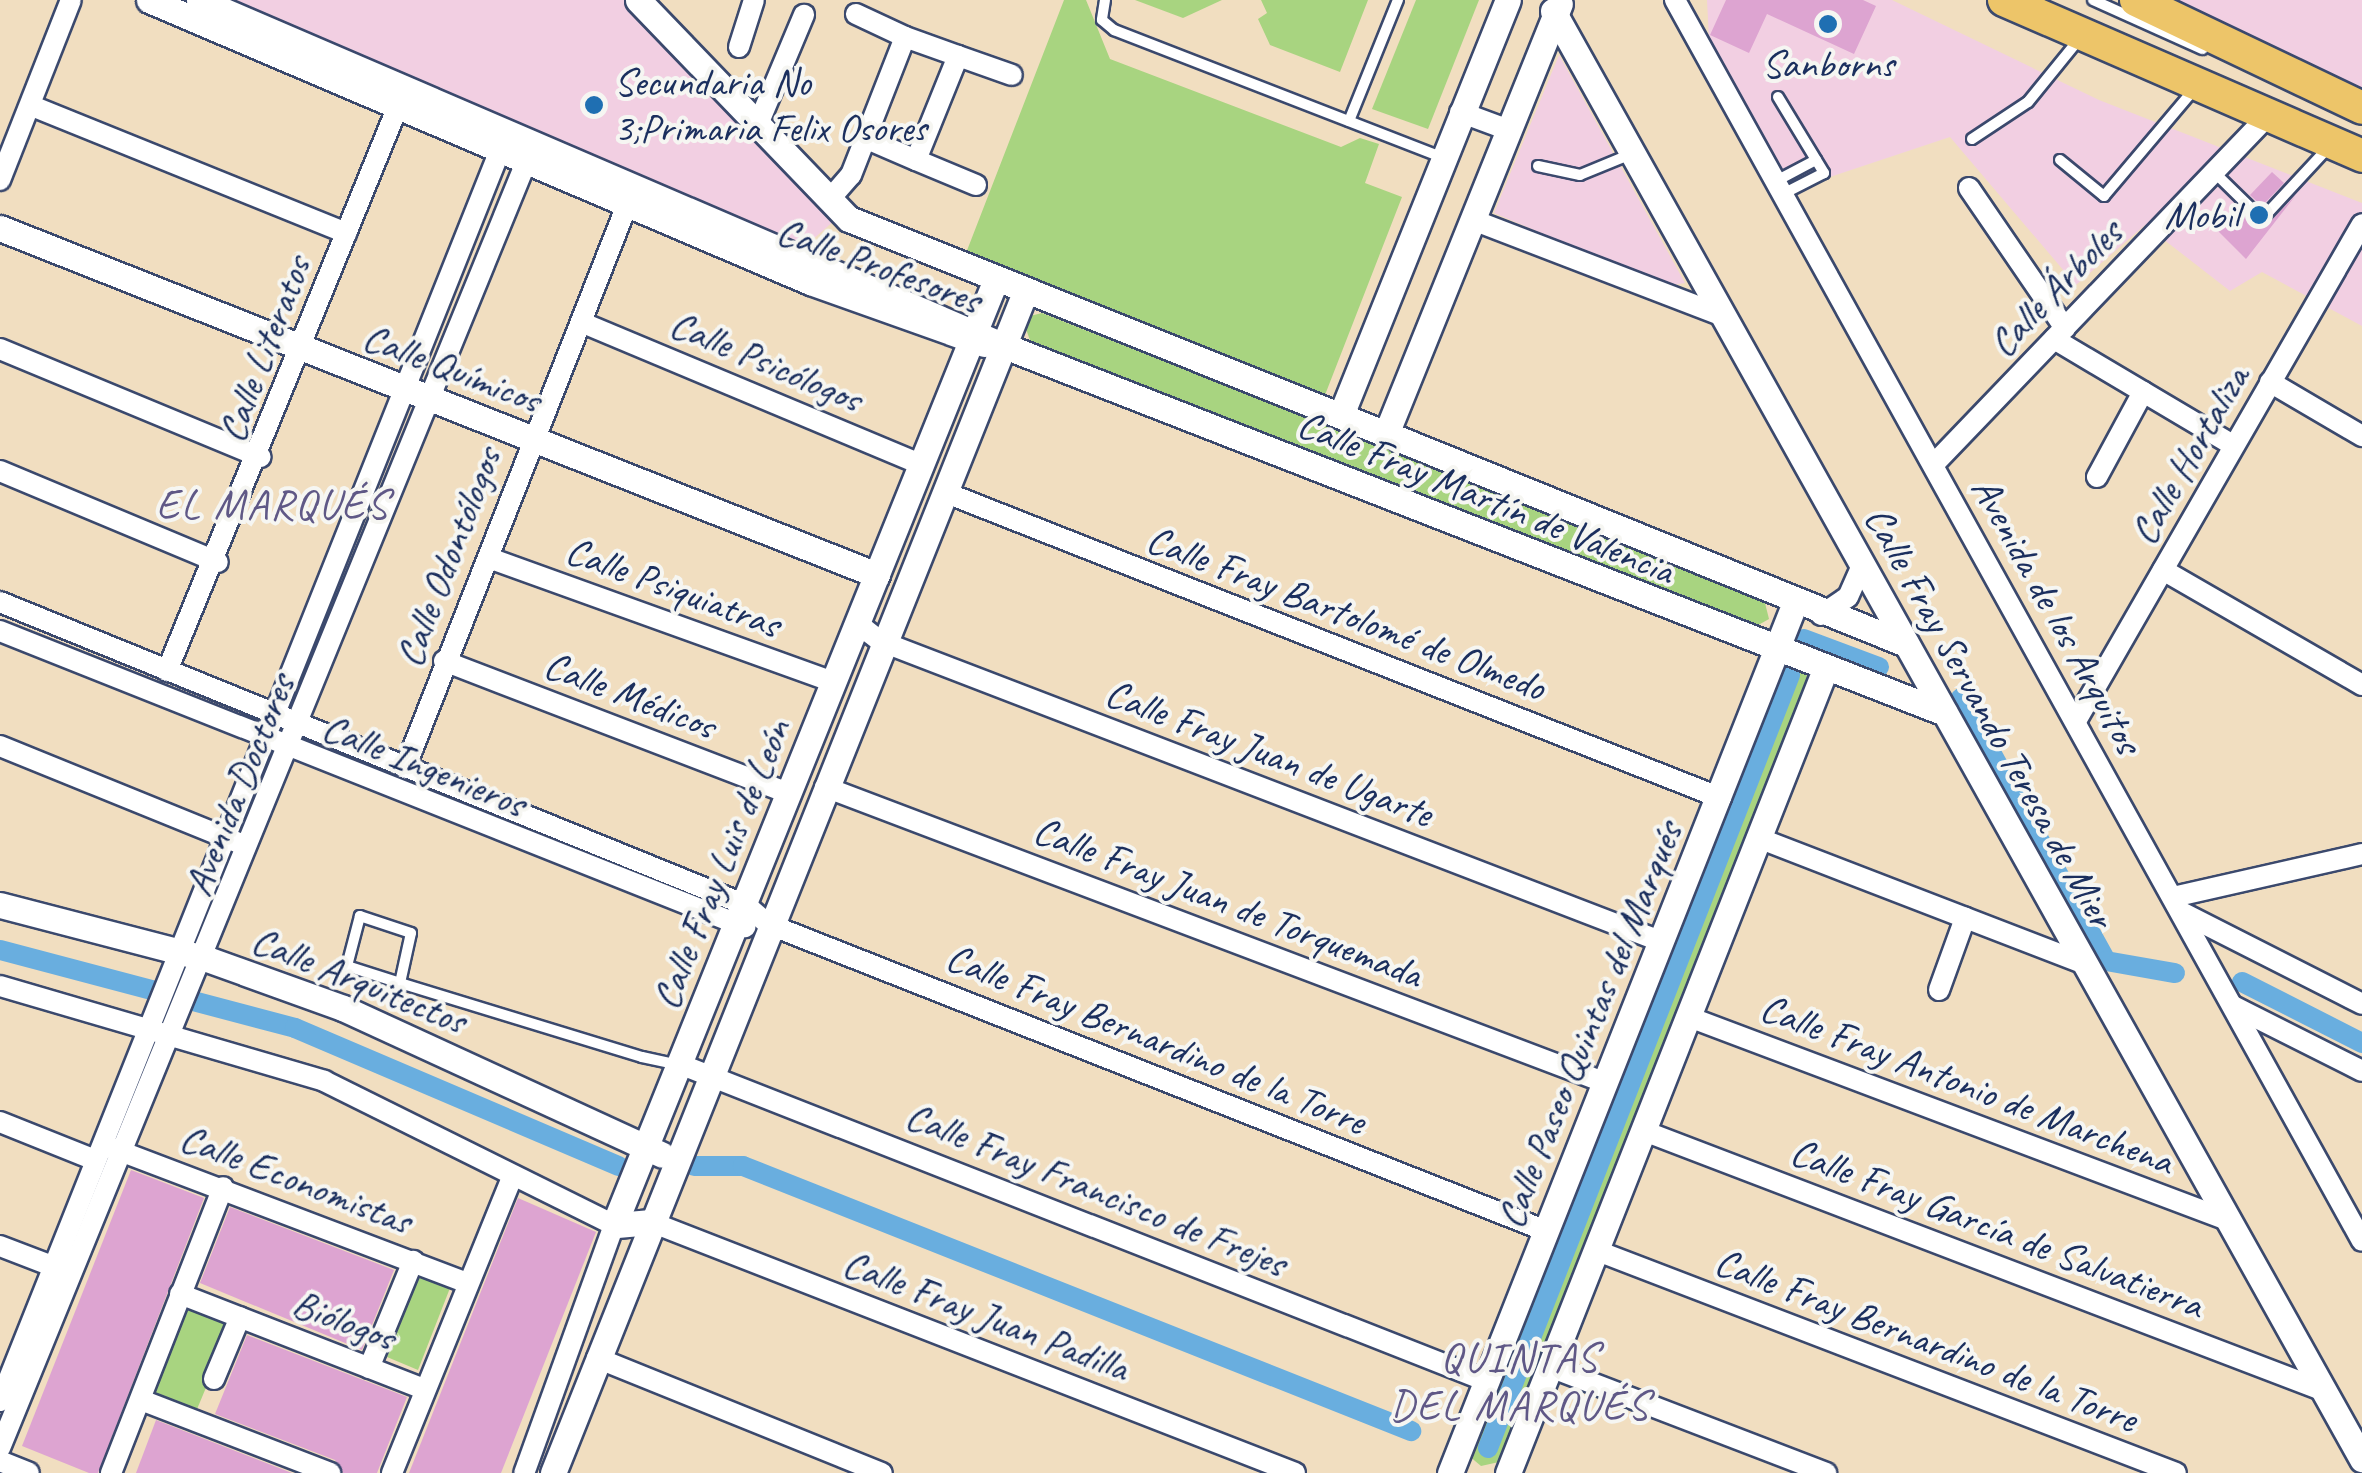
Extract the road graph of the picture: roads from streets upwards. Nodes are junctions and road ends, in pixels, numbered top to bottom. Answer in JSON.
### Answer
{"nodes":[{"id":1,"x":71,"y":0,"type":"edge"},
{"id":2,"x":148,"y":0,"type":"edge"},
{"id":3,"x":199,"y":0,"type":"edge"},
{"id":4,"x":638,"y":0,"type":"edge"},
{"id":5,"x":754,"y":0,"type":"edge"},
{"id":6,"x":1508,"y":0,"type":"edge"},
{"id":7,"x":1675,"y":0,"type":"edge"},
{"id":8,"x":1688,"y":0,"type":"edge"},
{"id":9,"x":2004,"y":0,"type":"edge"},
{"id":10,"x":2136,"y":0,"type":"edge"},
{"id":11,"x":1558,"y":6,"type":"edge"},
{"id":12,"x":856,"y":14,"type":"dead end"},
{"id":13,"x":804,"y":15,"type":"dead end"},
{"id":14,"x":1692,"y":24,"type":"junction"},
{"id":15,"x":905,"y":37,"type":"junction"},
{"id":16,"x":739,"y":47,"type":"dead end"},
{"id":17,"x":958,"y":56,"type":"junction"},
{"id":18,"x":1012,"y":75,"type":"dead end"},
{"id":19,"x":32,"y":106,"type":"junction"},
{"id":20,"x":398,"y":106,"type":"junction"},
{"id":21,"x":2362,"y":108,"type":"edge"},
{"id":22,"x":1460,"y":112,"type":"junction"},
{"id":23,"x":2268,"y":116,"type":"junction"},
{"id":24,"x":756,"y":129,"type":"junction"},
{"id":25,"x":1506,"y":130,"type":"junction"},
{"id":26,"x":867,"y":139,"type":"junction"},
{"id":27,"x":503,"y":141,"type":"junction"},
{"id":28,"x":2352,"y":147,"type":"edge"},
{"id":29,"x":530,"y":152,"type":"junction"},
{"id":30,"x":916,"y":160,"type":"junction"},
{"id":31,"x":0,"y":180,"type":"edge"},
{"id":32,"x":976,"y":185,"type":"dead end"},
{"id":33,"x":1969,"y":188,"type":"dead end"},
{"id":34,"x":829,"y":200,"type":"junction"},
{"id":35,"x":627,"y":206,"type":"junction"},
{"id":36,"x":1474,"y":220,"type":"junction"},
{"id":37,"x":2362,"y":224,"type":"edge"},
{"id":38,"x":0,"y":228,"type":"edge"},
{"id":39,"x":346,"y":233,"type":"junction"},
{"id":40,"x":994,"y":284,"type":"junction"},
{"id":41,"x":1024,"y":295,"type":"junction"},
{"id":42,"x":1723,"y":316,"type":"junction"},
{"id":43,"x":584,"y":322,"type":"junction"},
{"id":44,"x":2060,"y":334,"type":"junction"},
{"id":45,"x":970,"y":335,"type":"junction"},
{"id":46,"x":1002,"y":345,"type":"junction"},
{"id":47,"x":0,"y":349,"type":"edge"},
{"id":48,"x":304,"y":350,"type":"junction"},
{"id":49,"x":2270,"y":382,"type":"junction"},
{"id":50,"x":2143,"y":392,"type":"junction"},
{"id":51,"x":420,"y":396,"type":"junction"},
{"id":52,"x":1341,"y":415,"type":"junction"},
{"id":53,"x":1392,"y":436,"type":"junction"},
{"id":54,"x":2362,"y":436,"type":"edge"},
{"id":55,"x":531,"y":439,"type":"junction"},
{"id":56,"x":2234,"y":446,"type":"junction"},
{"id":57,"x":260,"y":457,"type":"junction"},
{"id":58,"x":920,"y":464,"type":"junction"},
{"id":59,"x":1934,"y":464,"type":"junction"},
{"id":60,"x":0,"y":471,"type":"edge"},
{"id":61,"x":2097,"y":477,"type":"dead end"},
{"id":62,"x":944,"y":492,"type":"junction"},
{"id":63,"x":488,"y":558,"type":"junction"},
{"id":64,"x":218,"y":562,"type":"junction"},
{"id":65,"x":1862,"y":566,"type":"junction"},
{"id":66,"x":2162,"y":570,"type":"junction"},
{"id":67,"x":877,"y":575,"type":"junction"},
{"id":68,"x":0,"y":602,"type":"edge"},
{"id":69,"x":1794,"y":605,"type":"junction"},
{"id":70,"x":1821,"y":616,"type":"junction"},
{"id":71,"x":857,"y":623,"type":"junction"},
{"id":72,"x":0,"y":631,"type":"edge"},
{"id":73,"x":880,"y":642,"type":"junction"},
{"id":74,"x":1906,"y":644,"type":"junction"},
{"id":75,"x":1778,"y":654,"type":"junction"},
{"id":76,"x":444,"y":661,"type":"junction"},
{"id":77,"x":167,"y":671,"type":"junction"},
{"id":78,"x":1824,"y":672,"type":"junction"},
{"id":79,"x":834,"y":682,"type":"junction"},
{"id":80,"x":2362,"y":685,"type":"edge"},
{"id":81,"x":1945,"y":713,"type":"junction"},
{"id":82,"x":275,"y":719,"type":"junction"},
{"id":83,"x":2076,"y":720,"type":"junction"},
{"id":84,"x":266,"y":739,"type":"junction"},
{"id":85,"x":296,"y":740,"type":"junction"},
{"id":86,"x":0,"y":746,"type":"edge"},
{"id":87,"x":405,"y":768,"type":"junction"},
{"id":88,"x":825,"y":787,"type":"junction"},
{"id":89,"x":790,"y":794,"type":"junction"},
{"id":90,"x":1722,"y":798,"type":"junction"},
{"id":91,"x":227,"y":838,"type":"junction"},
{"id":92,"x":1761,"y":839,"type":"junction"},
{"id":93,"x":250,"y":848,"type":"junction"},
{"id":94,"x":2362,"y":854,"type":"edge"},
{"id":95,"x":2177,"y":904,"type":"junction"},
{"id":96,"x":0,"y":906,"type":"edge"},
{"id":97,"x":741,"y":916,"type":"junction"},
{"id":98,"x":1965,"y":918,"type":"junction"},
{"id":99,"x":768,"y":924,"type":"junction"},
{"id":100,"x":1660,"y":941,"type":"junction"},
{"id":101,"x":191,"y":964,"type":"junction"},
{"id":102,"x":2085,"y":964,"type":"junction"},
{"id":103,"x":0,"y":986,"type":"edge"},
{"id":104,"x":1939,"y":990,"type":"dead end"},
{"id":105,"x":2362,"y":1004,"type":"edge"},
{"id":106,"x":2232,"y":1006,"type":"junction"},
{"id":107,"x":1688,"y":1016,"type":"junction"},
{"id":108,"x":156,"y":1018,"type":"junction"},
{"id":109,"x":178,"y":1029,"type":"junction"},
{"id":110,"x":682,"y":1065,"type":"junction"},
{"id":111,"x":2362,"y":1071,"type":"edge"},
{"id":112,"x":708,"y":1073,"type":"junction"},
{"id":113,"x":1606,"y":1083,"type":"junction"},
{"id":114,"x":0,"y":1122,"type":"edge"},
{"id":115,"x":1644,"y":1130,"type":"junction"},
{"id":116,"x":647,"y":1148,"type":"junction"},
{"id":117,"x":98,"y":1152,"type":"junction"},
{"id":118,"x":124,"y":1152,"type":"junction"},
{"id":119,"x":676,"y":1161,"type":"junction"},
{"id":120,"x":512,"y":1177,"type":"junction"},
{"id":121,"x":223,"y":1187,"type":"junction"},
{"id":122,"x":2222,"y":1218,"type":"junction"},
{"id":123,"x":652,"y":1222,"type":"junction"},
{"id":124,"x":614,"y":1224,"type":"junction"},
{"id":125,"x":1546,"y":1231,"type":"junction"},
{"id":126,"x":2362,"y":1241,"type":"edge"},
{"id":127,"x":0,"y":1246,"type":"edge"},
{"id":128,"x":1595,"y":1250,"type":"junction"},
{"id":129,"x":413,"y":1262,"type":"junction"},
{"id":130,"x":54,"y":1267,"type":"junction"},
{"id":131,"x":465,"y":1282,"type":"junction"},
{"id":132,"x":180,"y":1294,"type":"junction"},
{"id":133,"x":240,"y":1318,"type":"junction"},
{"id":134,"x":597,"y":1358,"type":"junction"},
{"id":135,"x":1550,"y":1367,"type":"junction"},
{"id":136,"x":369,"y":1368,"type":"junction"},
{"id":137,"x":214,"y":1379,"type":"dead end"},
{"id":138,"x":1484,"y":1380,"type":"junction"},
{"id":139,"x":424,"y":1388,"type":"junction"},
{"id":140,"x":2324,"y":1391,"type":"junction"},
{"id":141,"x":141,"y":1400,"type":"junction"},
{"id":142,"x":0,"y":1401,"type":"edge"},
{"id":143,"x":0,"y":1448,"type":"edge"},
{"id":144,"x":2362,"y":1459,"type":"edge"},
{"id":145,"x":0,"y":1461,"type":"edge"},
{"id":146,"x":1458,"y":1471,"type":"edge"},
{"id":147,"x":30,"y":1473,"type":"edge"},
{"id":148,"x":111,"y":1473,"type":"edge"},
{"id":149,"x":330,"y":1473,"type":"edge"},
{"id":150,"x":392,"y":1473,"type":"edge"},
{"id":151,"x":524,"y":1473,"type":"edge"},
{"id":152,"x":553,"y":1473,"type":"edge"},
{"id":153,"x":882,"y":1473,"type":"edge"},
{"id":154,"x":1295,"y":1473,"type":"edge"},
{"id":155,"x":1508,"y":1473,"type":"edge"},
{"id":156,"x":1826,"y":1473,"type":"edge"},
{"id":157,"x":2176,"y":1473,"type":"edge"}],
"edges":[{"from":1,"to":19,"type":"street"},
{"from":2,"to":20,"type":"street","name":"Calle Profesores"},
{"from":3,"to":27,"type":"street","name":"Calle Profesores"},
{"from":4,"to":24,"type":"street","name":"Calle Fray Martín de Valencia"},
{"from":5,"to":16,"type":"street"},
{"from":6,"to":22,"type":"street"},
{"from":7,"to":14,"type":"street","name":"Avenida de los Arquitos"},
{"from":8,"to":14,"type":"street","name":"Avenida de los Arquitos"},
{"from":9,"to":23,"type":"main road"},
{"from":10,"to":21,"type":"main road"},
{"from":11,"to":25,"type":"street"},
{"from":11,"to":42,"type":"street","name":"Calle Fray Servando Teresa de Mier"},
{"from":12,"to":15,"type":"street"},
{"from":13,"to":24,"type":"street"},
{"from":14,"to":59,"type":"street","name":"Avenida de los Arquitos"},
{"from":15,"to":17,"type":"street"},
{"from":15,"to":26,"type":"street"},
{"from":17,"to":18,"type":"street"},
{"from":17,"to":30,"type":"street"},
{"from":19,"to":31,"type":"street"},
{"from":19,"to":39,"type":"street"},
{"from":20,"to":27,"type":"street","name":"Calle Profesores"},
{"from":20,"to":39,"type":"street","name":"Calle Literatos"},
{"from":22,"to":25,"type":"street"},
{"from":22,"to":52,"type":"street"},
{"from":23,"to":28,"type":"main road"},
{"from":23,"to":44,"type":"street","name":"Calle Árboles"},
{"from":24,"to":34,"type":"street","name":"Calle Fray Martín de Valencia"},
{"from":25,"to":36,"type":"street"},
{"from":26,"to":30,"type":"street"},
{"from":26,"to":34,"type":"street"},
{"from":27,"to":29,"type":"street","name":"Calle Profesores"},
{"from":27,"to":51,"type":"street","name":"Avenida Doctores"},
{"from":29,"to":35,"type":"street","name":"Calle Profesores"},
{"from":29,"to":45,"type":"street","name":"Calle Profesores"},
{"from":29,"to":51,"type":"street","name":"Avenida Doctores"},
{"from":30,"to":32,"type":"street"},
{"from":33,"to":44,"type":"street"},
{"from":34,"to":40,"type":"street","name":"Calle Fray Martín de Valencia"},
{"from":35,"to":43,"type":"street","name":"Calle Odontólogos"},
{"from":35,"to":45,"type":"street","name":"Calle Profesores"},
{"from":36,"to":42,"type":"street"},
{"from":36,"to":53,"type":"street"},
{"from":37,"to":49,"type":"street","name":"Calle Hortaliza"},
{"from":38,"to":48,"type":"street","name":"Calle Químicos"},
{"from":39,"to":48,"type":"street","name":"Calle Literatos"},
{"from":40,"to":41,"type":"street","name":"Calle Fray Martín de Valencia"},
{"from":40,"to":45,"type":"street","name":"Calle Fray Luis de León"},
{"from":41,"to":46,"type":"street","name":"Calle Fray Luis de León"},
{"from":41,"to":52,"type":"street","name":"Calle Fray Martín de Valencia"},
{"from":42,"to":65,"type":"street","name":"Calle Fray Servando Teresa de Mier"},
{"from":43,"to":55,"type":"street","name":"Calle Odontólogos"},
{"from":43,"to":58,"type":"street","name":"Calle Psicólogos"},
{"from":44,"to":50,"type":"street"},
{"from":44,"to":59,"type":"street","name":"Calle Árboles"},
{"from":45,"to":46,"type":"street","name":"Calle Profesores"},
{"from":45,"to":58,"type":"street","name":"Calle Fray Luis de León"},
{"from":46,"to":62,"type":"street","name":"Calle Fray Luis de León"},
{"from":46,"to":75,"type":"street","name":"Calle Fray Martín de Valencia"},
{"from":47,"to":57,"type":"street"},
{"from":48,"to":51,"type":"street","name":"Calle Químicos"},
{"from":48,"to":57,"type":"street","name":"Calle Literatos"},
{"from":49,"to":54,"type":"street"},
{"from":49,"to":56,"type":"street","name":"Calle Hortaliza"},
{"from":50,"to":56,"type":"street"},
{"from":50,"to":61,"type":"street"},
{"from":51,"to":55,"type":"street","name":"Calle Químicos"},
{"from":51,"to":82,"type":"street","name":"Avenida Doctores"},
{"from":51,"to":85,"type":"street","name":"Avenida Doctores"},
{"from":52,"to":53,"type":"street","name":"Calle Fray Martín de Valencia"},
{"from":53,"to":69,"type":"street","name":"Calle Fray Martín de Valencia"},
{"from":55,"to":63,"type":"street","name":"Calle Odontólogos"},
{"from":55,"to":67,"type":"street","name":"Calle Químicos"},
{"from":56,"to":66,"type":"street","name":"Calle Hortaliza"},
{"from":57,"to":64,"type":"street","name":"Calle Literatos"},
{"from":58,"to":67,"type":"street","name":"Calle Fray Luis de León"},
{"from":59,"to":83,"type":"street","name":"Avenida de los Arquitos"},
{"from":60,"to":64,"type":"street"},
{"from":62,"to":73,"type":"street","name":"Calle Fray Luis de León"},
{"from":62,"to":90,"type":"street","name":"Calle Fray Bartolomé de Olmedo"},
{"from":63,"to":76,"type":"street","name":"Calle Odontólogos"},
{"from":63,"to":79,"type":"street","name":"Calle Psiquiatras"},
{"from":64,"to":77,"type":"street","name":"Calle Literatos"},
{"from":65,"to":70,"type":"street"},
{"from":65,"to":74,"type":"street","name":"Calle Fray Servando Teresa de Mier"},
{"from":66,"to":80,"type":"street"},
{"from":66,"to":83,"type":"street","name":"Calle Hortaliza"},
{"from":67,"to":71,"type":"street","name":"Calle Fray Luis de León"},
{"from":68,"to":77,"type":"street","name":"Calle Ingenieros"},
{"from":69,"to":70,"type":"street","name":"Calle Fray Martín de Valencia"},
{"from":69,"to":75,"type":"street","name":"Calle Paseo Quintas del Marqués"},
{"from":70,"to":74,"type":"street","name":"Calle Fray Martín de Valencia"},
{"from":71,"to":73,"type":"street","name":"Calle Fray Juan de Ugarte"},
{"from":71,"to":79,"type":"street","name":"Calle Fray Luis de León"},
{"from":72,"to":84,"type":"street","name":"Calle Ingenieros"},
{"from":73,"to":88,"type":"street","name":"Calle Fray Luis de León"},
{"from":73,"to":100,"type":"street","name":"Calle Fray Juan de Ugarte"},
{"from":74,"to":81,"type":"street","name":"Calle Fray Servando Teresa de Mier"},
{"from":75,"to":78,"type":"street","name":"Calle Fray Martín de Valencia"},
{"from":75,"to":90,"type":"street","name":"Calle Paseo Quintas del Marqués"},
{"from":76,"to":87,"type":"street","name":"Calle Odontólogos"},
{"from":76,"to":89,"type":"street","name":"Calle Médicos"},
{"from":77,"to":82,"type":"street","name":"Calle Ingenieros"},
{"from":78,"to":81,"type":"street","name":"Calle Fray Martín de Valencia"},
{"from":78,"to":92,"type":"street"},
{"from":79,"to":89,"type":"street","name":"Calle Fray Luis de León"},
{"from":81,"to":102,"type":"street","name":"Calle Fray Servando Teresa de Mier"},
{"from":82,"to":84,"type":"street","name":"Avenida Doctores"},
{"from":82,"to":85,"type":"street","name":"Calle Ingenieros"},
{"from":83,"to":95,"type":"street","name":"Avenida de los Arquitos"},
{"from":84,"to":85,"type":"street","name":"Calle Ingenieros"},
{"from":84,"to":91,"type":"street","name":"Avenida Doctores"},
{"from":85,"to":87,"type":"street","name":"Calle Ingenieros"},
{"from":85,"to":93,"type":"street","name":"Avenida Doctores"},
{"from":85,"to":97,"type":"street","name":"Calle Ingenieros"},
{"from":86,"to":91,"type":"street"},
{"from":87,"to":97,"type":"street","name":"Calle Ingenieros"},
{"from":88,"to":99,"type":"street","name":"Calle Fray Luis de León"},
{"from":88,"to":113,"type":"street","name":"Calle Fray Juan de Torquemada"},
{"from":89,"to":97,"type":"street","name":"Calle Fray Luis de León"},
{"from":90,"to":100,"type":"street","name":"Calle Paseo Quintas del Marqués"},
{"from":91,"to":93,"type":"street"},
{"from":91,"to":101,"type":"street","name":"Avenida Doctores"},
{"from":92,"to":98,"type":"street"},
{"from":92,"to":107,"type":"street"},
{"from":93,"to":101,"type":"street","name":"Avenida Doctores"},
{"from":94,"to":95,"type":"street"},
{"from":95,"to":105,"type":"street"},
{"from":95,"to":106,"type":"street","name":"Avenida de los Arquitos"},
{"from":96,"to":101,"type":"street","name":"Calle Arquitectos"},
{"from":97,"to":99,"type":"street","name":"Calle Fray Bernardino de la Torre"},
{"from":97,"to":110,"type":"street","name":"Calle Fray Luis de León"},
{"from":98,"to":102,"type":"street"},
{"from":98,"to":104,"type":"street"},
{"from":99,"to":112,"type":"street","name":"Calle Fray Luis de León"},
{"from":99,"to":125,"type":"street","name":"Calle Fray Bernardino de la Torre"},
{"from":100,"to":113,"type":"street","name":"Calle Paseo Quintas del Marqués"},
{"from":101,"to":108,"type":"street","name":"Avenida Doctores"},
{"from":101,"to":109,"type":"street","name":"Avenida Doctores"},
{"from":101,"to":116,"type":"street","name":"Calle Arquitectos"},
{"from":102,"to":122,"type":"street","name":"Calle Fray Servando Teresa de Mier"},
{"from":103,"to":108,"type":"street"},
{"from":106,"to":111,"type":"street"},
{"from":106,"to":126,"type":"street","name":"Avenida de los Arquitos"},
{"from":107,"to":115,"type":"street"},
{"from":107,"to":122,"type":"street","name":"Calle Fray Antonio de Marchena"},
{"from":108,"to":109,"type":"street"},
{"from":108,"to":117,"type":"street","name":"Avenida Doctores"},
{"from":109,"to":118,"type":"street","name":"Avenida Doctores"},
{"from":109,"to":120,"type":"street"},
{"from":110,"to":112,"type":"street","name":"Calle Fray Francisco de Frejes"},
{"from":110,"to":116,"type":"street","name":"Calle Fray Luis de León"},
{"from":112,"to":119,"type":"street","name":"Calle Fray Luis de León"},
{"from":112,"to":138,"type":"street","name":"Calle Fray Francisco de Frejes"},
{"from":113,"to":125,"type":"street","name":"Calle Paseo Quintas del Marqués"},
{"from":114,"to":117,"type":"street","name":"Calle Economistas"},
{"from":115,"to":128,"type":"street"},
{"from":115,"to":140,"type":"street","name":"Calle Fray García de Salvatierra"},
{"from":116,"to":119,"type":"street","name":"Calle Arquitectos"},
{"from":116,"to":124,"type":"street","name":"Calle Fray Luis de León"},
{"from":117,"to":118,"type":"street","name":"Calle Economistas"},
{"from":117,"to":130,"type":"street","name":"Avenida Doctores"},
{"from":118,"to":121,"type":"street","name":"Calle Economistas"},
{"from":118,"to":143,"type":"street","name":"Avenida Doctores"},
{"from":119,"to":123,"type":"street","name":"Calle Fray Luis de León"},
{"from":120,"to":124,"type":"street"},
{"from":120,"to":131,"type":"street"},
{"from":121,"to":129,"type":"street","name":"Calle Economistas"},
{"from":121,"to":132,"type":"street"},
{"from":122,"to":140,"type":"street","name":"Calle Fray Servando Teresa de Mier"},
{"from":123,"to":124,"type":"street"},
{"from":123,"to":134,"type":"street","name":"Calle Fray Luis de León"},
{"from":123,"to":154,"type":"street","name":"Calle Fray Juan Padilla"},
{"from":124,"to":151,"type":"street","name":"Calle Fray Luis de León"},
{"from":125,"to":138,"type":"street","name":"Calle Paseo Quintas del Marqués"},
{"from":127,"to":130,"type":"street"},
{"from":128,"to":135,"type":"street"},
{"from":128,"to":157,"type":"street","name":"Calle Fray Bernardino de la Torre"},
{"from":129,"to":131,"type":"street","name":"Calle Economistas"},
{"from":129,"to":136,"type":"street"},
{"from":130,"to":142,"type":"street","name":"Avenida Doctores"},
{"from":131,"to":139,"type":"street"},
{"from":132,"to":133,"type":"street","name":"Biólogos"},
{"from":132,"to":141,"type":"street"},
{"from":133,"to":136,"type":"street","name":"Biólogos"},
{"from":133,"to":137,"type":"street","name":"Biólogos"},
{"from":134,"to":152,"type":"street","name":"Calle Fray Luis de León"},
{"from":134,"to":153,"type":"street"},
{"from":135,"to":155,"type":"street"},
{"from":135,"to":156,"type":"street"},
{"from":136,"to":139,"type":"street","name":"Biólogos"},
{"from":138,"to":146,"type":"street","name":"Calle Paseo Quintas del Marqués"},
{"from":139,"to":150,"type":"street"},
{"from":140,"to":144,"type":"street","name":"Calle Fray Servando Teresa de Mier"},
{"from":141,"to":148,"type":"street"},
{"from":141,"to":149,"type":"street"},
{"from":145,"to":147,"type":"street"}]}
